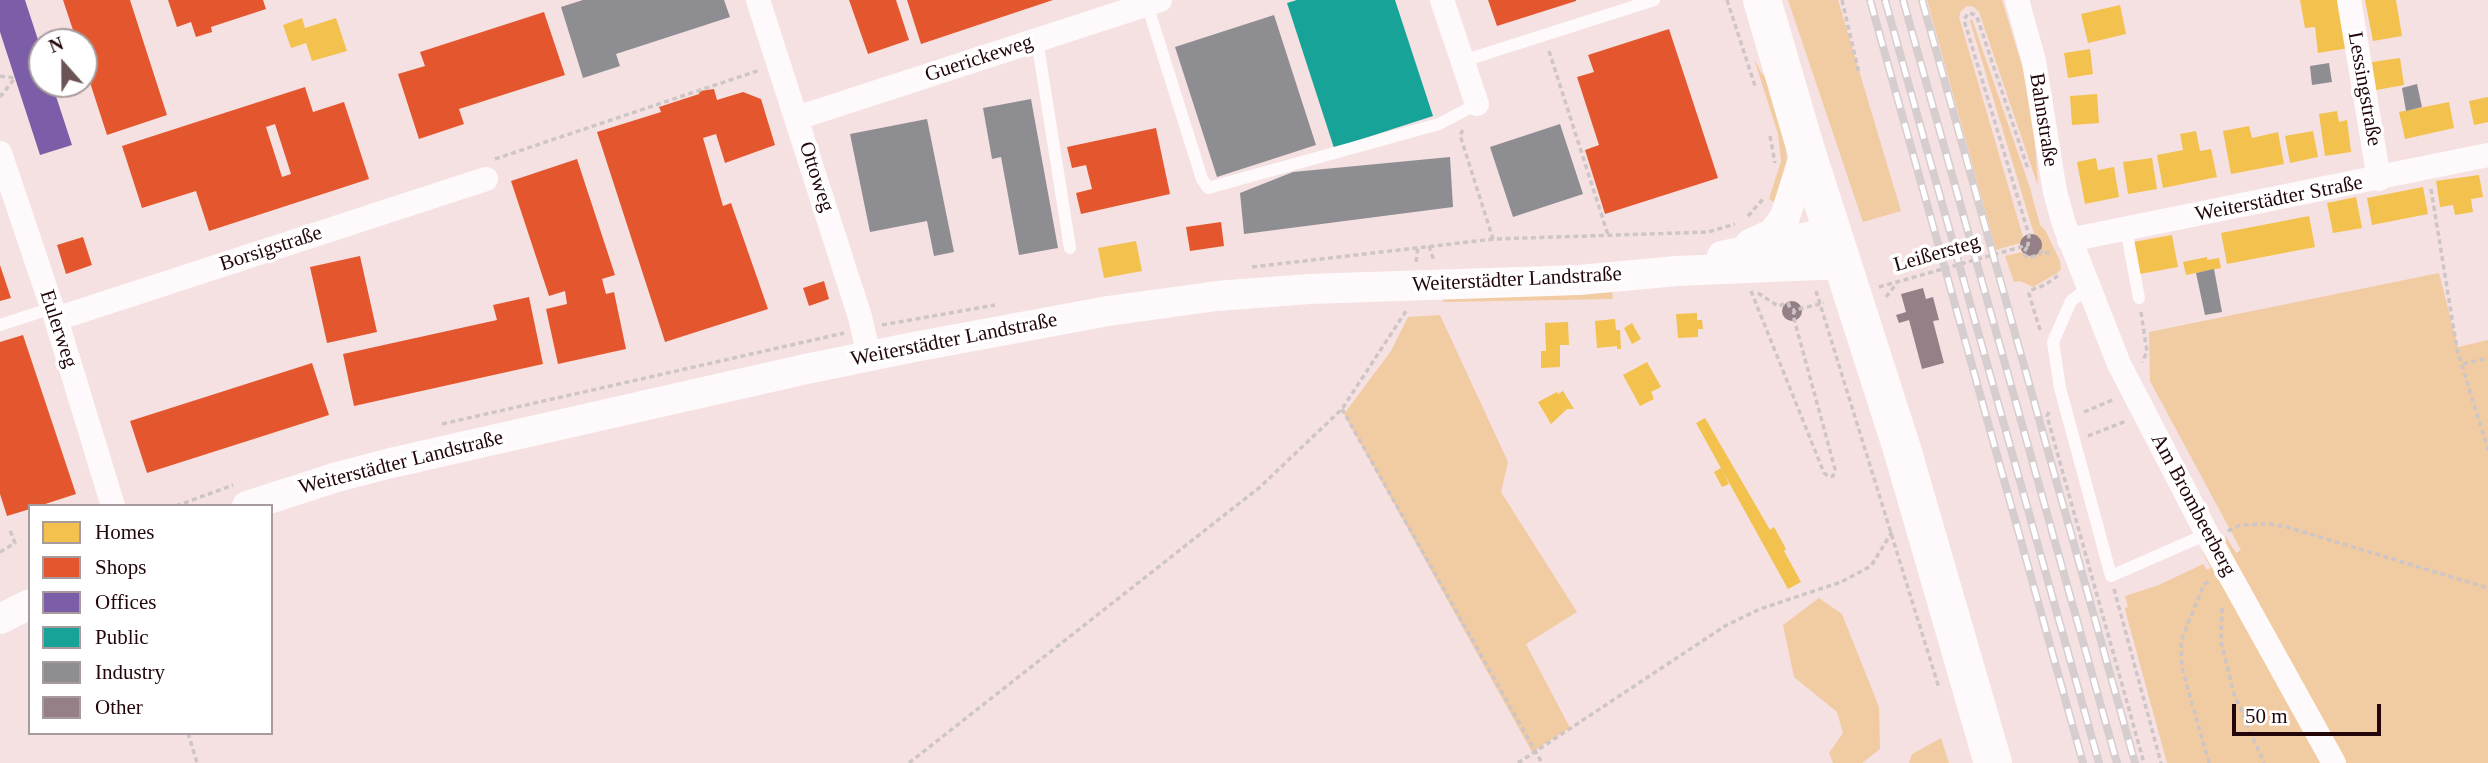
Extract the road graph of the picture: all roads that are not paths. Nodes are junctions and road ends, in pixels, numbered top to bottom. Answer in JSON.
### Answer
{"nodes":[{"id":1,"x":758,"y":0,"type":"edge"},
{"id":2,"x":1442,"y":0,"type":"edge"},
{"id":3,"x":1654,"y":0,"type":"edge"},
{"id":4,"x":1762,"y":0,"type":"edge"},
{"id":5,"x":2017,"y":0,"type":"edge"},
{"id":6,"x":2349,"y":0,"type":"edge"},
{"id":7,"x":1154,"y":2,"type":"edge"},
{"id":8,"x":1037,"y":40,"type":"junction"},
{"id":9,"x":1463,"y":61,"type":"junction"},
{"id":10,"x":1478,"y":104,"type":"joint"},
{"id":11,"x":797,"y":118,"type":"junction"},
{"id":12,"x":0,"y":153,"type":"edge"},
{"id":13,"x":2488,"y":155,"type":"edge"},
{"id":14,"x":1791,"y":159,"type":"junction"},
{"id":15,"x":486,"y":179,"type":"road end"},
{"id":16,"x":2379,"y":179,"type":"junction"},
{"id":17,"x":2126,"y":229,"type":"junction"},
{"id":18,"x":1070,"y":248,"type":"dead end"},
{"id":19,"x":2063,"y":249,"type":"junction"},
{"id":20,"x":1732,"y":252,"type":"junction"},
{"id":21,"x":1829,"y":261,"type":"junction"},
{"id":22,"x":1677,"y":271,"type":"junction"},
{"id":23,"x":2088,"y":288,"type":"junction"},
{"id":24,"x":2139,"y":299,"type":"road end"},
{"id":25,"x":54,"y":314,"type":"junction"},
{"id":26,"x":0,"y":325,"type":"edge"},
{"id":27,"x":869,"y":356,"type":"junction"},
{"id":28,"x":112,"y":504,"type":"edge"},
{"id":29,"x":253,"y":504,"type":"edge"},
{"id":30,"x":2219,"y":532,"type":"junction"},
{"id":31,"x":28,"y":605,"type":"edge"},
{"id":32,"x":0,"y":619,"type":"edge"},
{"id":33,"x":1993,"y":763,"type":"edge"},
{"id":34,"x":2334,"y":763,"type":"edge"}],
"edges":[{"from":1,"to":11,"type":"street","name":"Ottoweg"},
{"from":2,"to":9,"type":"street"},
{"from":3,"to":9,"type":"lane"},
{"from":4,"to":14,"type":"main road"},
{"from":5,"to":19,"type":"street","name":"Bahnstraße"},
{"from":6,"to":16,"type":"street","name":"Lessingstraße"},
{"from":7,"to":8,"type":"street","name":"Guerickeweg"},
{"from":7,"to":10,"type":"lane"},
{"from":8,"to":11,"type":"street","name":"Guerickeweg"},
{"from":8,"to":18,"type":"lane"},
{"from":9,"to":10,"type":"street"},
{"from":11,"to":27,"type":"street","name":"Ottoweg"},
{"from":12,"to":25,"type":"street","name":"Eulerweg"},
{"from":13,"to":16,"type":"street","name":"Weiterstädter Straße"},
{"from":14,"to":20,"type":"street"},
{"from":14,"to":21,"type":"main road"},
{"from":15,"to":25,"type":"street","name":"Borsigstraße"},
{"from":16,"to":17,"type":"street","name":"Weiterstädter Straße"},
{"from":17,"to":19,"type":"street","name":"Weiterstädter Straße"},
{"from":17,"to":24,"type":"lane"},
{"from":19,"to":23,"type":"street","name":"Am Brombeerberg"},
{"from":20,"to":21,"type":"street","name":"Weiterstädter Landstraße"},
{"from":20,"to":22,"type":"street","name":"Weiterstädter Landstraße"},
{"from":21,"to":22,"type":"street","name":"Weiterstädter Landstraße"},
{"from":21,"to":33,"type":"main road"},
{"from":22,"to":27,"type":"street","name":"Weiterstädter Landstraße"},
{"from":23,"to":30,"type":"street","name":"Am Brombeerberg"},
{"from":23,"to":30,"type":"lane"},
{"from":25,"to":26,"type":"lane"},
{"from":25,"to":28,"type":"street","name":"Eulerweg"},
{"from":27,"to":29,"type":"street","name":"Weiterstädter Landstraße"},
{"from":30,"to":34,"type":"street","name":"Am Brombeerberg"},
{"from":31,"to":32,"type":"street"}]}
